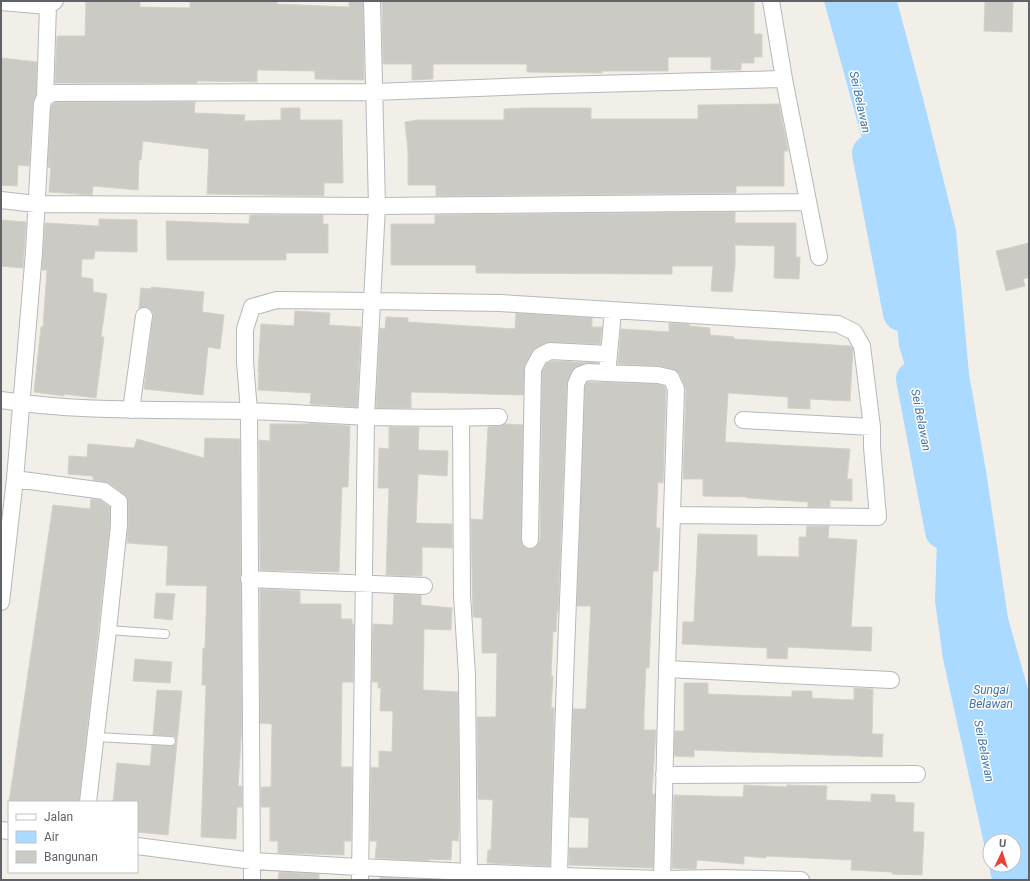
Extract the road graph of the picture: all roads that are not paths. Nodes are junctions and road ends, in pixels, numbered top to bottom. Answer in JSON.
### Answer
{"nodes":[{"id":1,"x":372,"y":1,"type":"edge"},
{"id":2,"x":771,"y":1,"type":"edge"},
{"id":3,"x":1,"y":2,"type":"edge"},
{"id":4,"x":51,"y":3,"type":"edge"},
{"id":5,"x":784,"y":79,"type":"junction"},
{"id":6,"x":374,"y":92,"type":"junction"},
{"id":7,"x":45,"y":97,"type":"junction"},
{"id":8,"x":1,"y":200,"type":"edge"},
{"id":9,"x":808,"y":202,"type":"junction"},
{"id":10,"x":36,"y":204,"type":"junction"},
{"id":11,"x":377,"y":206,"type":"junction"},
{"id":12,"x":819,"y":257,"type":"dead end"},
{"id":13,"x":372,"y":300,"type":"junction"},
{"id":14,"x":613,"y":311,"type":"junction"},
{"id":15,"x":144,"y":316,"type":"dead end"},
{"id":16,"x":609,"y":354,"type":"junction"},
{"id":17,"x":607,"y":373,"type":"junction"},
{"id":18,"x":1,"y":400,"type":"edge"},
{"id":19,"x":21,"y":403,"type":"junction"},
{"id":20,"x":131,"y":410,"type":"junction"},
{"id":21,"x":249,"y":411,"type":"junction"},
{"id":22,"x":366,"y":417,"type":"junction"},
{"id":23,"x":498,"y":417,"type":"dead end"},
{"id":24,"x":461,"y":418,"type":"junction"},
{"id":25,"x":743,"y":420,"type":"dead end"},
{"id":26,"x":872,"y":426,"type":"junction"},
{"id":27,"x":15,"y":479,"type":"junction"},
{"id":28,"x":672,"y":515,"type":"junction"},
{"id":29,"x":530,"y":540,"type":"dead end"},
{"id":30,"x":250,"y":579,"type":"junction"},
{"id":31,"x":365,"y":584,"type":"junction"},
{"id":32,"x":424,"y":586,"type":"dead end"},
{"id":33,"x":1,"y":602,"type":"edge"},
{"id":34,"x":108,"y":630,"type":"junction"},
{"id":35,"x":165,"y":634,"type":"dead end"},
{"id":36,"x":667,"y":669,"type":"junction"},
{"id":37,"x":891,"y":680,"type":"dead end"},
{"id":38,"x":96,"y":737,"type":"junction"},
{"id":39,"x":172,"y":741,"type":"dead end"},
{"id":40,"x":917,"y":774,"type":"dead end"},
{"id":41,"x":664,"y":775,"type":"junction"},
{"id":42,"x":88,"y":801,"type":"edge"},
{"id":43,"x":138,"y":846,"type":"edge"},
{"id":44,"x":252,"y":861,"type":"junction"},
{"id":45,"x":359,"y":873,"type":"edge"},
{"id":46,"x":469,"y":876,"type":"edge"},
{"id":47,"x":560,"y":878,"type":"edge"},
{"id":48,"x":662,"y":879,"type":"edge"},
{"id":49,"x":768,"y":879,"type":"edge"},
{"id":50,"x":252,"y":880,"type":"edge"},
{"id":51,"x":801,"y":880,"type":"edge"}],
"edges":[{"from":1,"to":6,"type":"street"},
{"from":2,"to":5,"type":"street"},
{"from":3,"to":4,"type":"street"},
{"from":4,"to":7,"type":"street"},
{"from":5,"to":6,"type":"street"},
{"from":5,"to":9,"type":"street"},
{"from":6,"to":7,"type":"street"},
{"from":6,"to":11,"type":"street"},
{"from":7,"to":10,"type":"street"},
{"from":8,"to":10,"type":"street"},
{"from":9,"to":11,"type":"street"},
{"from":9,"to":12,"type":"street"},
{"from":10,"to":11,"type":"street"},
{"from":10,"to":19,"type":"street"},
{"from":11,"to":13,"type":"street"},
{"from":13,"to":14,"type":"street"},
{"from":13,"to":21,"type":"street"},
{"from":13,"to":22,"type":"street"},
{"from":14,"to":16,"type":"street"},
{"from":14,"to":26,"type":"street"},
{"from":15,"to":20,"type":"street"},
{"from":16,"to":17,"type":"street"},
{"from":16,"to":29,"type":"street"},
{"from":17,"to":28,"type":"street"},
{"from":17,"to":47,"type":"street"},
{"from":18,"to":19,"type":"street"},
{"from":19,"to":20,"type":"street"},
{"from":19,"to":27,"type":"street"},
{"from":20,"to":21,"type":"street"},
{"from":21,"to":22,"type":"street"},
{"from":21,"to":30,"type":"street"},
{"from":22,"to":24,"type":"street"},
{"from":22,"to":31,"type":"street"},
{"from":23,"to":24,"type":"street"},
{"from":24,"to":46,"type":"street"},
{"from":25,"to":26,"type":"street"},
{"from":26,"to":28,"type":"street"},
{"from":27,"to":33,"type":"street"},
{"from":27,"to":34,"type":"street"},
{"from":28,"to":36,"type":"street"},
{"from":30,"to":31,"type":"street"},
{"from":30,"to":44,"type":"street"},
{"from":31,"to":32,"type":"street"},
{"from":31,"to":45,"type":"street"},
{"from":34,"to":35,"type":"lane"},
{"from":34,"to":38,"type":"street"},
{"from":36,"to":37,"type":"street"},
{"from":36,"to":41,"type":"street"},
{"from":38,"to":39,"type":"lane"},
{"from":38,"to":42,"type":"street"},
{"from":40,"to":41,"type":"street"},
{"from":41,"to":48,"type":"street"},
{"from":43,"to":44,"type":"street"},
{"from":44,"to":45,"type":"street"},
{"from":44,"to":50,"type":"street"},
{"from":45,"to":46,"type":"street"},
{"from":46,"to":47,"type":"street"},
{"from":47,"to":48,"type":"street"},
{"from":48,"to":49,"type":"street"},
{"from":49,"to":51,"type":"street"}]}
